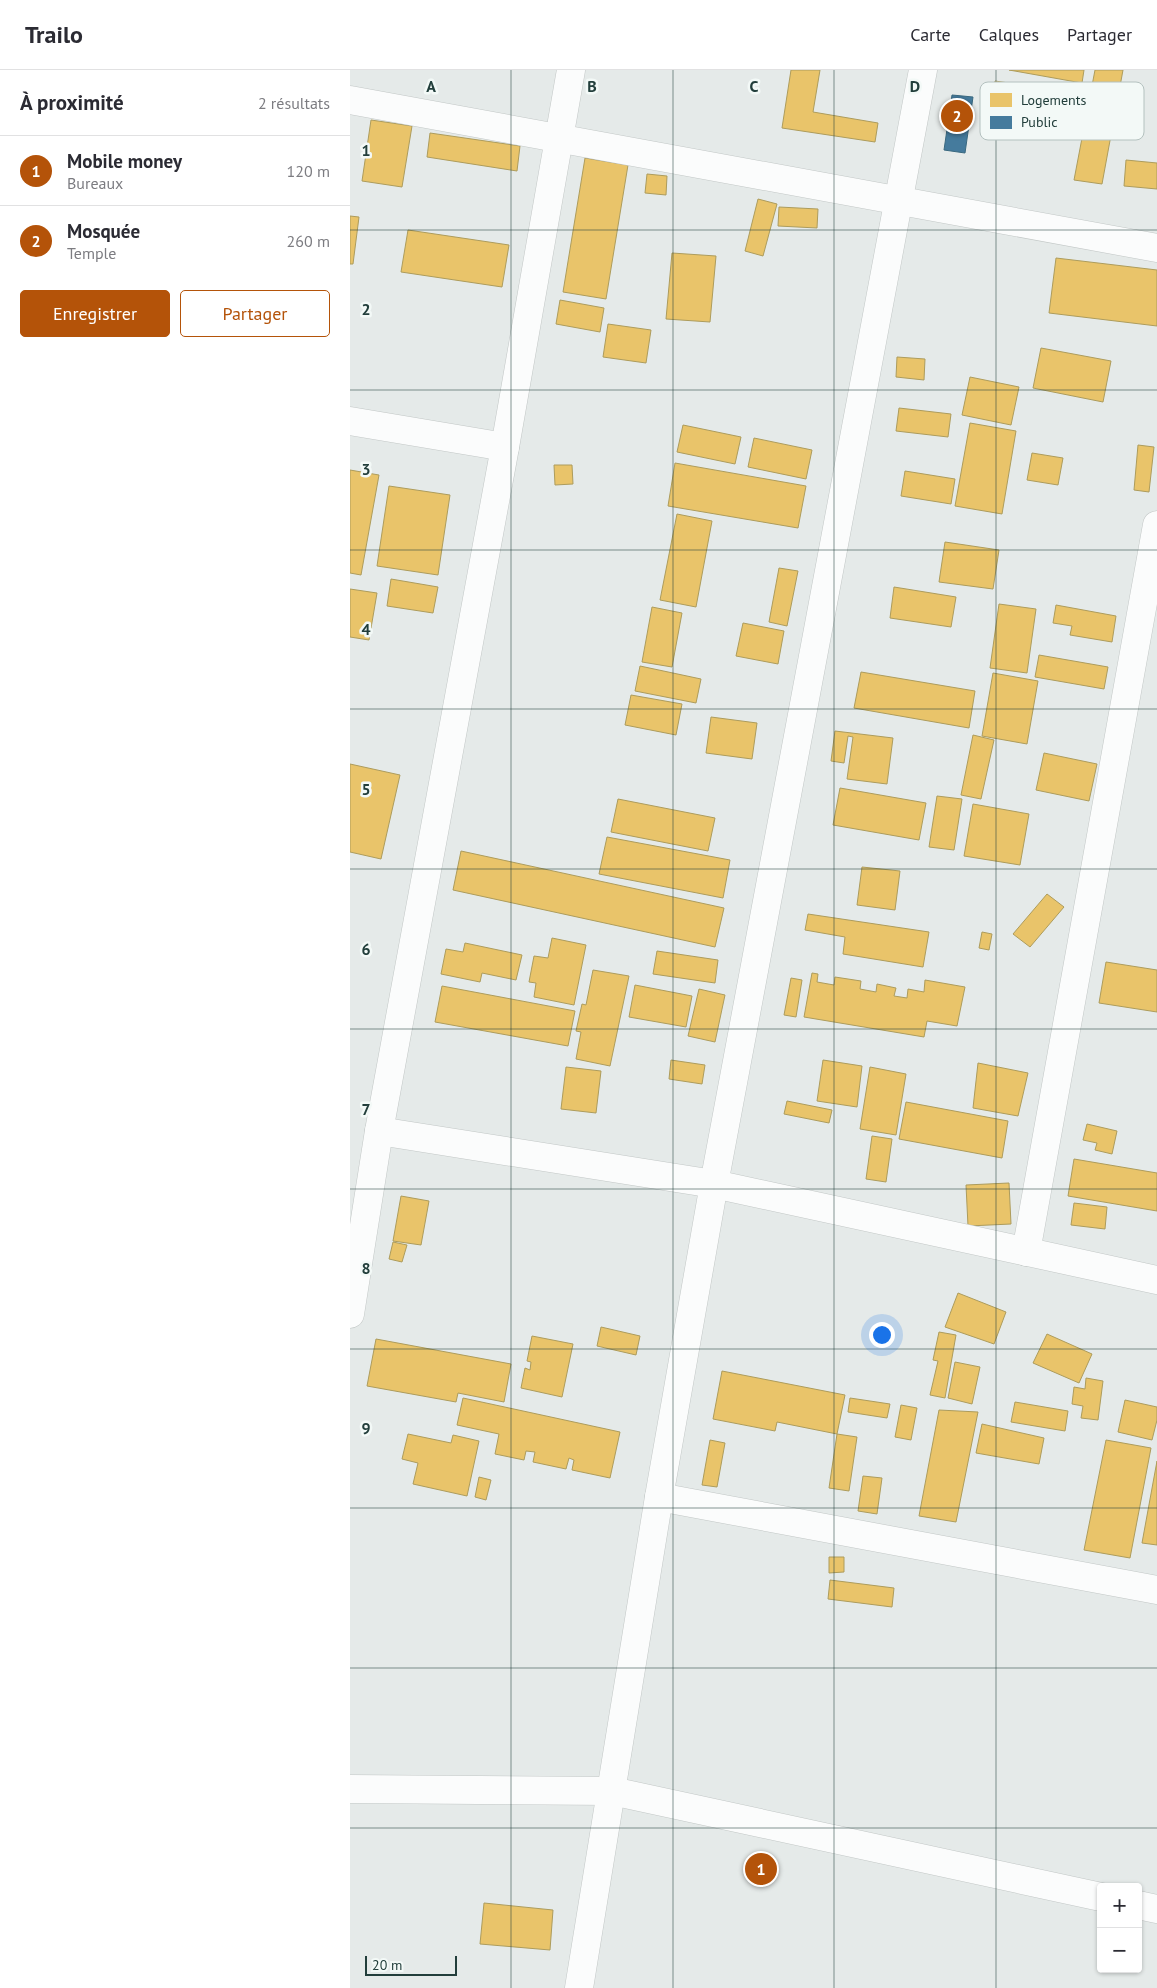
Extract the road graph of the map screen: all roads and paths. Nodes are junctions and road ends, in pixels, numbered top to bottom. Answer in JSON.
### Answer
{"nodes":[{"id":1,"x":571,"y":70,"type":"edge"},
{"id":2,"x":923,"y":70,"type":"edge"},
{"id":3,"x":350,"y":100,"type":"edge"},
{"id":4,"x":559,"y":138,"type":"junction"},
{"id":5,"x":898,"y":200,"type":"junction"},
{"id":6,"x":1157,"y":248,"type":"edge"},
{"id":7,"x":350,"y":421,"type":"edge"},
{"id":8,"x":505,"y":447,"type":"junction"},
{"id":9,"x":1157,"y":525,"type":"edge"},
{"id":10,"x":379,"y":1131,"type":"junction"},
{"id":11,"x":714,"y":1184,"type":"junction"},
{"id":12,"x":1026,"y":1252,"type":"junction"},
{"id":13,"x":1157,"y":1280,"type":"edge"},
{"id":14,"x":350,"y":1314,"type":"edge"},
{"id":15,"x":659,"y":1497,"type":"junction"},
{"id":16,"x":1157,"y":1590,"type":"edge"},
{"id":17,"x":350,"y":1789,"type":"edge"},
{"id":18,"x":612,"y":1791,"type":"junction"},
{"id":19,"x":1097,"y":1896,"type":"edge"},
{"id":20,"x":1142,"y":1906,"type":"edge"},
{"id":21,"x":1157,"y":1909,"type":"edge"},
{"id":22,"x":579,"y":1988,"type":"edge"}],
"edges":[{"from":1,"to":4,"type":"street"},
{"from":2,"to":5,"type":"street"},
{"from":3,"to":4,"type":"street"},
{"from":4,"to":5,"type":"street"},
{"from":4,"to":8,"type":"street"},
{"from":5,"to":6,"type":"street"},
{"from":5,"to":11,"type":"street"},
{"from":7,"to":8,"type":"street"},
{"from":8,"to":10,"type":"street"},
{"from":9,"to":12,"type":"street"},
{"from":10,"to":11,"type":"street"},
{"from":10,"to":14,"type":"street"},
{"from":11,"to":12,"type":"street"},
{"from":11,"to":15,"type":"street"},
{"from":12,"to":13,"type":"street"},
{"from":15,"to":16,"type":"street"},
{"from":15,"to":18,"type":"street"},
{"from":17,"to":18,"type":"street"},
{"from":18,"to":19,"type":"street"},
{"from":18,"to":22,"type":"street"},
{"from":20,"to":21,"type":"street"}]}
